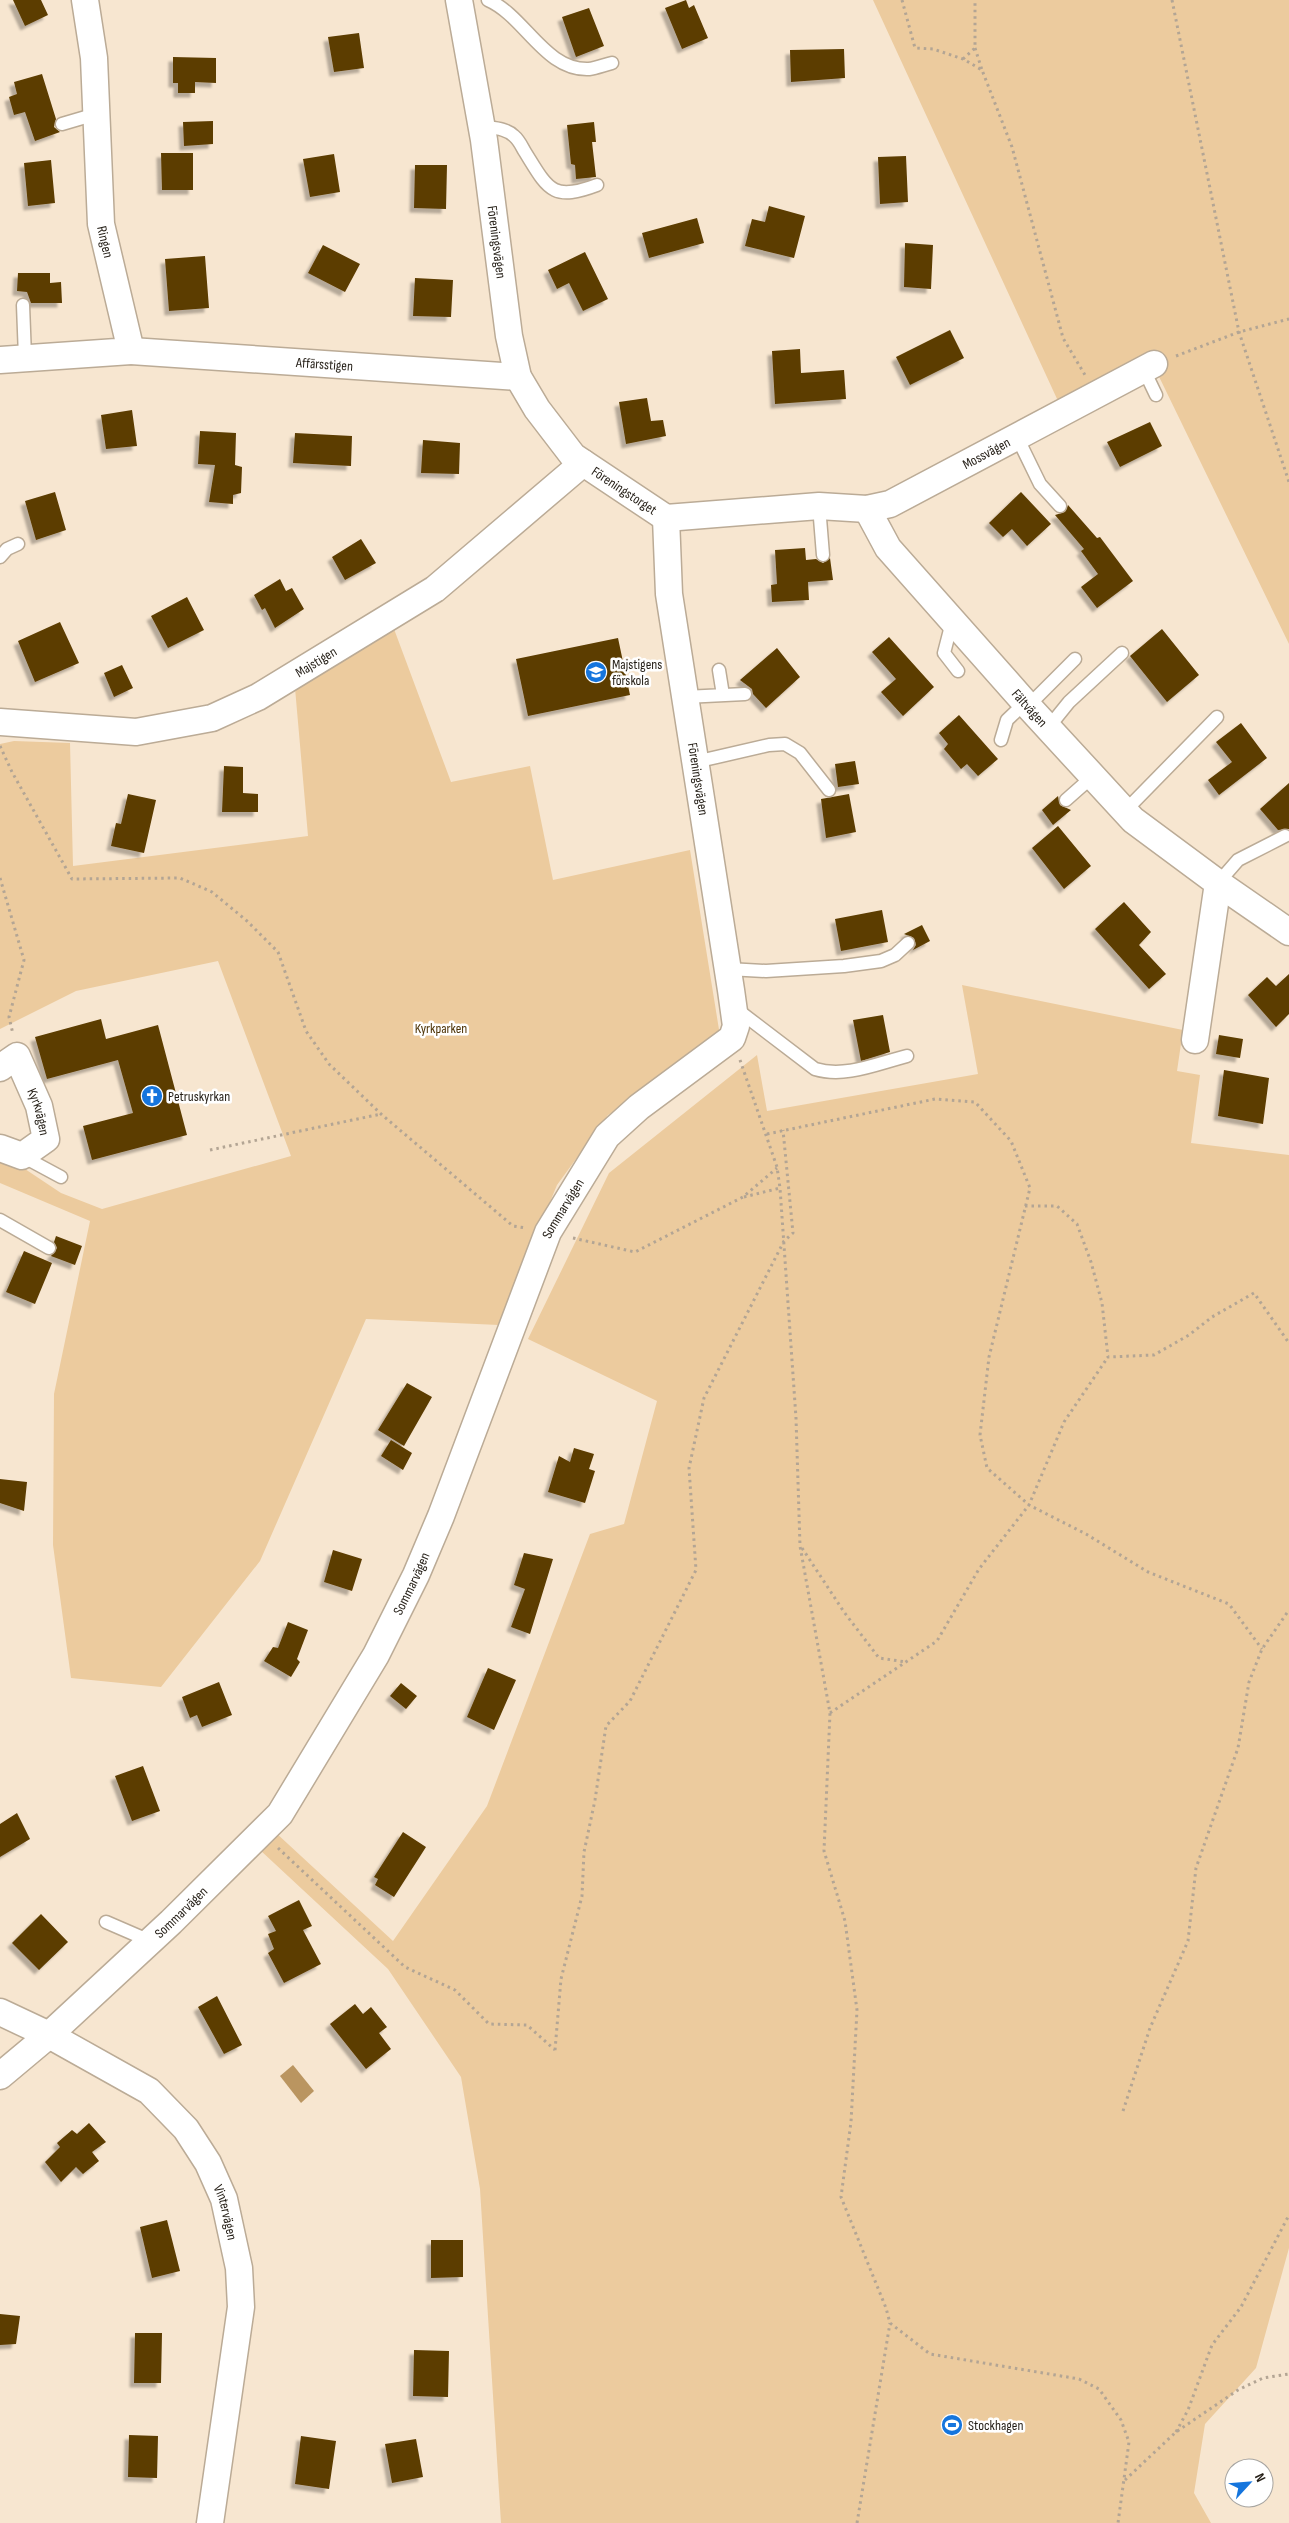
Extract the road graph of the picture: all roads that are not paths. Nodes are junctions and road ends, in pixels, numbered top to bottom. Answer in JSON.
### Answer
{"nodes":[{"id":1,"x":85,"y":0,"type":"edge"},
{"id":2,"x":459,"y":0,"type":"edge"},
{"id":3,"x":488,"y":0,"type":"edge"},
{"id":4,"x":612,"y":63,"type":"dead end"},
{"id":5,"x":96,"y":114,"type":"junction"},
{"id":6,"x":62,"y":124,"type":"dead end"},
{"id":7,"x":482,"y":126,"type":"junction"},
{"id":8,"x":597,"y":185,"type":"dead end"},
{"id":9,"x":23,"y":305,"type":"dead end"},
{"id":10,"x":131,"y":351,"type":"junction"},
{"id":11,"x":12,"y":358,"type":"edge"},
{"id":12,"x":1149,"y":367,"type":"joint"},
{"id":13,"x":518,"y":377,"type":"junction"},
{"id":14,"x":1156,"y":396,"type":"dead end"},
{"id":15,"x":1017,"y":437,"type":"junction"},
{"id":16,"x":583,"y":462,"type":"junction"},
{"id":17,"x":819,"y":506,"type":"junction"},
{"id":18,"x":1060,"y":506,"type":"dead end"},
{"id":19,"x":866,"y":509,"type":"junction"},
{"id":20,"x":666,"y":518,"type":"junction"},
{"id":21,"x":18,"y":544,"type":"dead end"},
{"id":22,"x":823,"y":555,"type":"dead end"},
{"id":23,"x":0,"y":557,"type":"edge"},
{"id":24,"x":952,"y":622,"type":"junction"},
{"id":25,"x":1122,"y":653,"type":"dead end"},
{"id":26,"x":1075,"y":659,"type":"dead end"},
{"id":27,"x":719,"y":670,"type":"dead end"},
{"id":28,"x":958,"y":671,"type":"dead end"},
{"id":29,"x":745,"y":694,"type":"dead end"},
{"id":30,"x":723,"y":695,"type":"junction"},
{"id":31,"x":685,"y":697,"type":"junction"},
{"id":32,"x":1026,"y":705,"type":"junction"},
{"id":33,"x":1216,"y":717,"type":"dead end"},
{"id":34,"x":0,"y":722,"type":"edge"},
{"id":35,"x":1048,"y":728,"type":"junction"},
{"id":36,"x":1001,"y":740,"type":"dead end"},
{"id":37,"x":695,"y":762,"type":"junction"},
{"id":38,"x":1092,"y":777,"type":"junction"},
{"id":39,"x":829,"y":790,"type":"dead end"},
{"id":40,"x":1066,"y":800,"type":"dead end"},
{"id":41,"x":1125,"y":812,"type":"junction"},
{"id":42,"x":1285,"y":836,"type":"dead end"},
{"id":43,"x":1218,"y":883,"type":"junction"},
{"id":44,"x":1289,"y":932,"type":"edge"},
{"id":45,"x":908,"y":943,"type":"dead end"},
{"id":46,"x":728,"y":969,"type":"junction"},
{"id":47,"x":733,"y":1007,"type":"junction"},
{"id":48,"x":732,"y":1038,"type":"joint"},
{"id":49,"x":1195,"y":1040,"type":"dead end"},
{"id":50,"x":906,"y":1056,"type":"dead end"},
{"id":51,"x":8,"y":1062,"type":"edge"},
{"id":52,"x":11,"y":1152,"type":"edge"},
{"id":53,"x":61,"y":1177,"type":"dead end"},
{"id":54,"x":0,"y":1220,"type":"edge"},
{"id":55,"x":49,"y":1248,"type":"dead end"},
{"id":56,"x":106,"y":1922,"type":"dead end"},
{"id":57,"x":150,"y":1942,"type":"junction"},
{"id":58,"x":0,"y":2012,"type":"edge"},
{"id":59,"x":49,"y":2035,"type":"junction"},
{"id":60,"x":0,"y":2076,"type":"edge"},
{"id":61,"x":210,"y":2523,"type":"edge"}],
"edges":[{"from":1,"to":5,"type":"street","name":"Ringen"},
{"from":2,"to":7,"type":"street","name":"Föreningsvägen"},
{"from":3,"to":4,"type":"lane"},
{"from":5,"to":6,"type":"lane"},
{"from":5,"to":10,"type":"street","name":"Ringen"},
{"from":7,"to":8,"type":"lane"},
{"from":7,"to":13,"type":"street","name":"Föreningsvägen"},
{"from":9,"to":11,"type":"lane"},
{"from":10,"to":11,"type":"street"},
{"from":10,"to":13,"type":"street","name":"Affärsstigen"},
{"from":12,"to":14,"type":"lane"},
{"from":12,"to":15,"type":"street","name":"Mossvägen"},
{"from":13,"to":16,"type":"street","name":"Föreningsvägen"},
{"from":15,"to":18,"type":"lane"},
{"from":15,"to":19,"type":"street","name":"Mossvägen"},
{"from":16,"to":20,"type":"street","name":"Föreningstorget"},
{"from":16,"to":34,"type":"street","name":"Majstigen"},
{"from":17,"to":19,"type":"street","name":"Mossvägen"},
{"from":17,"to":20,"type":"street","name":"Mossvägen"},
{"from":17,"to":22,"type":"lane"},
{"from":19,"to":24,"type":"street","name":"Fältvägen"},
{"from":20,"to":31,"type":"street","name":"Föreningsvägen"},
{"from":21,"to":23,"type":"lane"},
{"from":24,"to":28,"type":"lane"},
{"from":24,"to":32,"type":"street","name":"Fältvägen"},
{"from":25,"to":35,"type":"lane"},
{"from":26,"to":32,"type":"lane"},
{"from":27,"to":30,"type":"lane"},
{"from":29,"to":30,"type":"lane"},
{"from":30,"to":31,"type":"lane"},
{"from":31,"to":37,"type":"street","name":"Föreningsvägen"},
{"from":32,"to":35,"type":"street","name":"Fältvägen"},
{"from":32,"to":36,"type":"lane"},
{"from":33,"to":41,"type":"lane"},
{"from":35,"to":38,"type":"street","name":"Fältvägen"},
{"from":37,"to":39,"type":"lane"},
{"from":37,"to":46,"type":"street","name":"Föreningsvägen"},
{"from":38,"to":40,"type":"lane"},
{"from":38,"to":41,"type":"street","name":"Fältvägen"},
{"from":41,"to":43,"type":"street","name":"Fältvägen"},
{"from":42,"to":43,"type":"lane"},
{"from":43,"to":44,"type":"street","name":"Fältvägen"},
{"from":43,"to":49,"type":"street"},
{"from":45,"to":46,"type":"lane"},
{"from":46,"to":47,"type":"street","name":"Föreningsvägen"},
{"from":47,"to":48,"type":"street","name":"Föreningsvägen"},
{"from":47,"to":50,"type":"lane"},
{"from":48,"to":57,"type":"street","name":"Sommarvägen"},
{"from":51,"to":52,"type":"street","name":"Kyrkvägen"},
{"from":52,"to":53,"type":"lane"},
{"from":54,"to":55,"type":"lane"},
{"from":56,"to":57,"type":"lane"},
{"from":57,"to":59,"type":"street","name":"Sommarvägen"},
{"from":58,"to":59,"type":"street","name":"Vintervägen"},
{"from":59,"to":60,"type":"street","name":"Sommarvägen"},
{"from":59,"to":61,"type":"street","name":"Vintervägen"}]}
